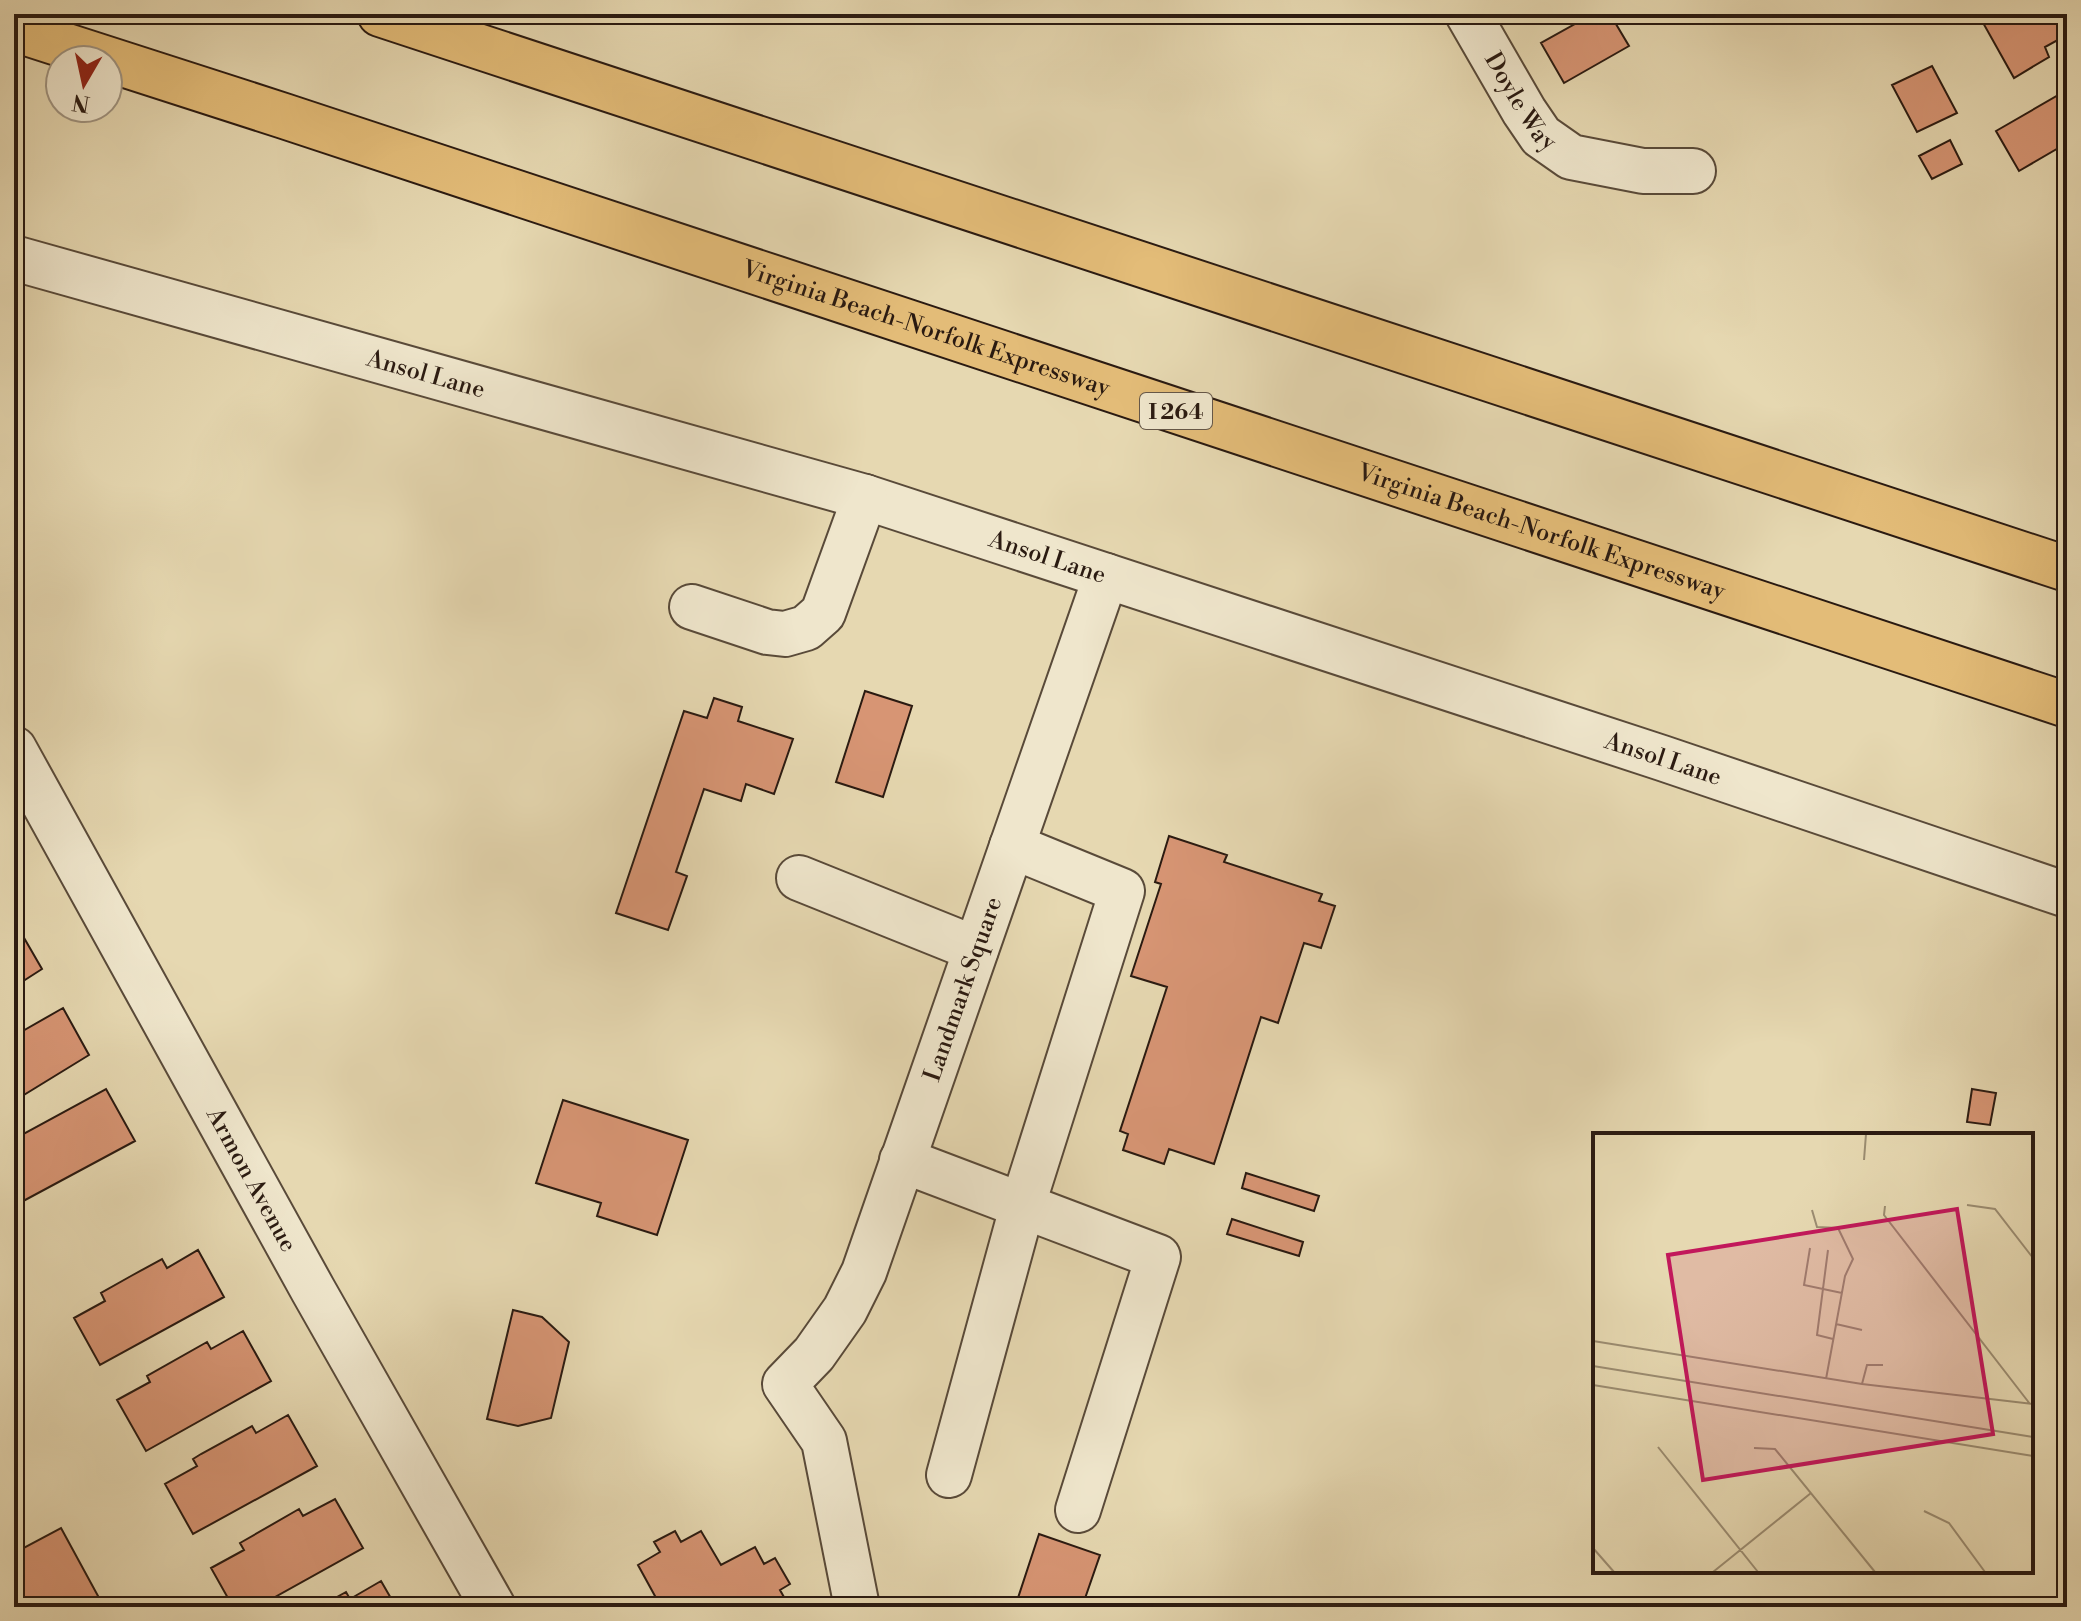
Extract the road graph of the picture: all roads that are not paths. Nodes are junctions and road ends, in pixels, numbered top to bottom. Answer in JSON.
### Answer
{"nodes":[{"id":1,"x":380,"y":14,"type":"edge"},
{"id":2,"x":1468,"y":14,"type":"edge"},
{"id":3,"x":14,"y":29,"type":"edge"},
{"id":4,"x":1693,"y":171,"type":"dead end"},
{"id":5,"x":14,"y":258,"type":"edge"},
{"id":6,"x":865,"y":497,"type":"junction"},
{"id":7,"x":2067,"y":569,"type":"edge"},
{"id":8,"x":1106,"y":576,"type":"junction"},
{"id":9,"x":692,"y":607,"type":"dead end"},
{"id":10,"x":2067,"y":705,"type":"edge"},
{"id":11,"x":14,"y":749,"type":"edge"},
{"id":12,"x":1012,"y":846,"type":"junction"},
{"id":13,"x":799,"y":878,"type":"dead end"},
{"id":14,"x":2067,"y":895,"type":"edge"},
{"id":15,"x":976,"y":949,"type":"junction"},
{"id":16,"x":902,"y":1160,"type":"junction"},
{"id":17,"x":1023,"y":1204,"type":"junction"},
{"id":18,"x":949,"y":1475,"type":"dead end"},
{"id":19,"x":1078,"y":1510,"type":"dead end"},
{"id":20,"x":493,"y":1607,"type":"edge"},
{"id":21,"x":857,"y":1607,"type":"edge"}],
"edges":[{"from":1,"to":7,"type":"highway"},
{"from":2,"to":4,"type":"street","name":"Doyle Way"},
{"from":3,"to":10,"type":"highway","name":"Virginia Beach-Norfolk Expressway","number":"I 264"},
{"from":5,"to":6,"type":"street","name":"Ansol Lane"},
{"from":6,"to":8,"type":"street","name":"Ansol Lane"},
{"from":6,"to":9,"type":"street"},
{"from":8,"to":12,"type":"street","name":"Landmark Square"},
{"from":8,"to":14,"type":"street","name":"Ansol Lane"},
{"from":11,"to":20,"type":"street","name":"Armon Avenue"},
{"from":12,"to":15,"type":"street","name":"Landmark Square"},
{"from":12,"to":17,"type":"street"},
{"from":13,"to":15,"type":"street"},
{"from":15,"to":16,"type":"street","name":"Landmark Square"},
{"from":16,"to":17,"type":"street"},
{"from":16,"to":21,"type":"street","name":"Landmark Square"},
{"from":17,"to":18,"type":"street"},
{"from":17,"to":19,"type":"street"}]}
